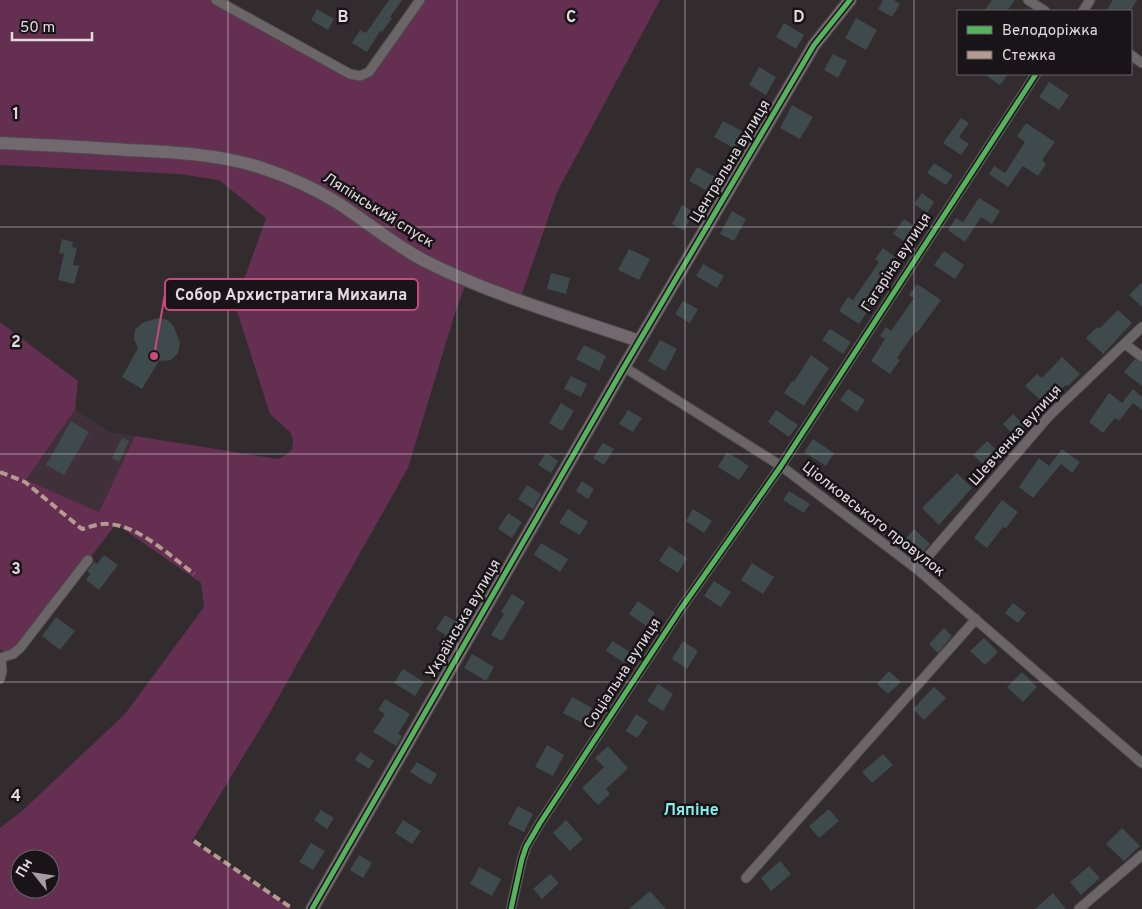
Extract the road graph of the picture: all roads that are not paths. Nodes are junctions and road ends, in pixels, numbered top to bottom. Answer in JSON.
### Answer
{"nodes":[{"id":1,"x":216,"y":0,"type":"edge"},
{"id":2,"x":420,"y":0,"type":"edge"},
{"id":3,"x":850,"y":0,"type":"edge"},
{"id":4,"x":1028,"y":0,"type":"edge"},
{"id":5,"x":1043,"y":10,"type":"edge"},
{"id":6,"x":1035,"y":75,"type":"edge"},
{"id":7,"x":0,"y":143,"type":"edge"},
{"id":8,"x":1142,"y":327,"type":"edge"},
{"id":9,"x":639,"y":341,"type":"junction"},
{"id":10,"x":1125,"y":344,"type":"junction"},
{"id":11,"x":1142,"y":357,"type":"edge"},
{"id":12,"x":624,"y":367,"type":"junction"},
{"id":13,"x":781,"y":466,"type":"junction"},
{"id":14,"x":88,"y":560,"type":"dead end"},
{"id":15,"x":917,"y":569,"type":"junction"},
{"id":16,"x":976,"y":619,"type":"junction"},
{"id":17,"x":0,"y":659,"type":"edge"},
{"id":18,"x":0,"y":679,"type":"edge"},
{"id":19,"x":1142,"y":763,"type":"edge"},
{"id":20,"x":1142,"y":854,"type":"edge"},
{"id":21,"x":746,"y":878,"type":"dead end"},
{"id":22,"x":312,"y":909,"type":"edge"},
{"id":23,"x":511,"y":909,"type":"edge"},
{"id":24,"x":1079,"y":909,"type":"edge"}],
"edges":[{"from":1,"to":2,"type":"street"},
{"from":3,"to":9,"type":"street","name":"Центральна вулиця"},
{"from":4,"to":5,"type":"street"},
{"from":6,"to":13,"type":"street","name":"Гагаріна вулиця"},
{"from":7,"to":9,"type":"street","name":"Ляпінський спуск"},
{"from":8,"to":10,"type":"street","name":"Шевченка вулиця"},
{"from":9,"to":12,"type":"street","name":"Українська вулиця"},
{"from":10,"to":11,"type":"street"},
{"from":10,"to":15,"type":"street","name":"Шевченка вулиця"},
{"from":12,"to":13,"type":"street","name":"Ціолковського провулок"},
{"from":12,"to":22,"type":"street","name":"Українська вулиця"},
{"from":13,"to":15,"type":"street","name":"Ціолковського провулок"},
{"from":13,"to":23,"type":"street","name":"Соціальна вулиця"},
{"from":14,"to":17,"type":"street"},
{"from":15,"to":16,"type":"street","name":"Ціолковського провулок"},
{"from":16,"to":19,"type":"street","name":"Ціолковського провулок"},
{"from":16,"to":21,"type":"street"},
{"from":17,"to":18,"type":"street"},
{"from":20,"to":24,"type":"street"}]}
